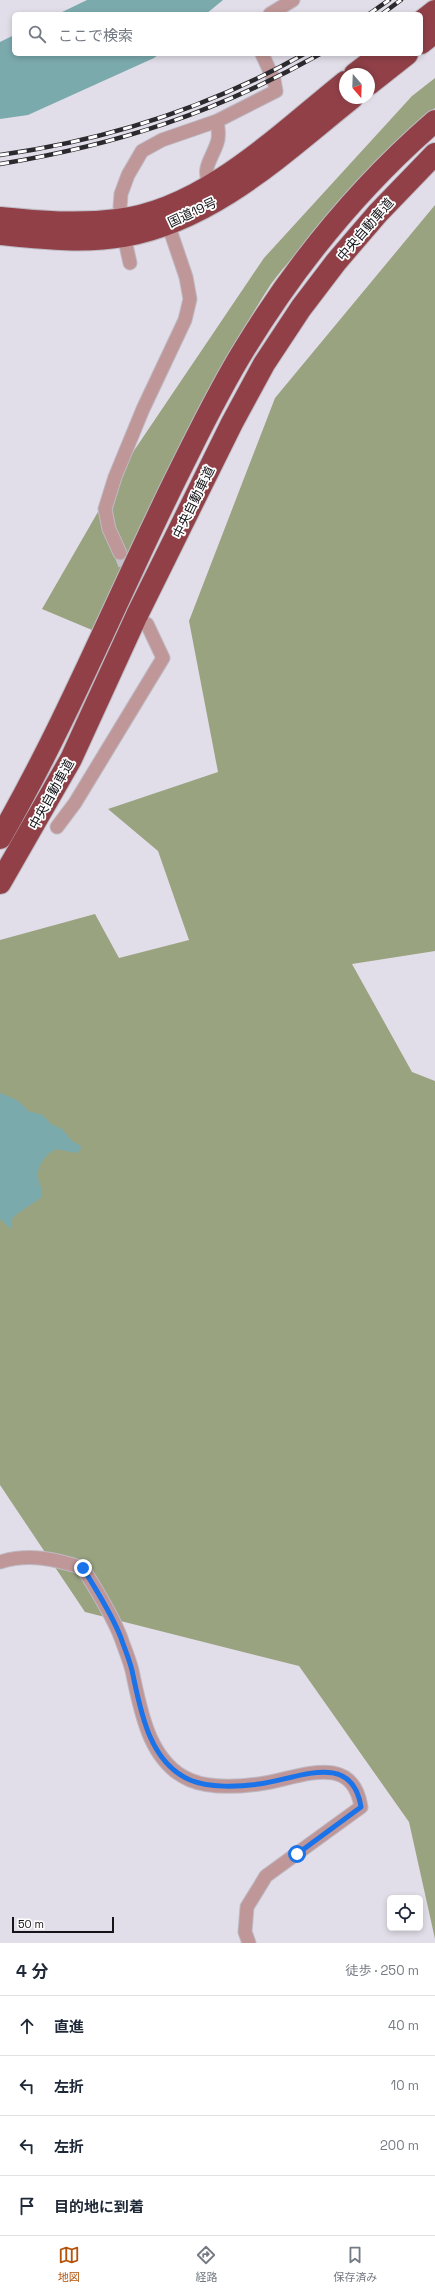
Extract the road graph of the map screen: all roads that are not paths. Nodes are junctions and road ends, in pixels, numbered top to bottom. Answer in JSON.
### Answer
{"nodes":[{"id":1,"x":293,"y":0,"type":"edge"},
{"id":2,"x":435,"y":11,"type":"edge"},
{"id":3,"x":273,"y":12,"type":"edge"},
{"id":4,"x":423,"y":20,"type":"edge"},
{"id":5,"x":435,"y":32,"type":"edge"},
{"id":6,"x":423,"y":41,"type":"edge"},
{"id":7,"x":263,"y":56,"type":"edge"},
{"id":8,"x":378,"y":56,"type":"edge"},
{"id":9,"x":404,"y":56,"type":"edge"},
{"id":10,"x":362,"y":68,"type":"edge"},
{"id":11,"x":375,"y":79,"type":"edge"},
{"id":12,"x":339,"y":87,"type":"edge"},
{"id":13,"x":344,"y":104,"type":"edge"},
{"id":14,"x":217,"y":121,"type":"junction"},
{"id":15,"x":435,"y":121,"type":"edge"},
{"id":16,"x":435,"y":154,"type":"edge"},
{"id":17,"x":210,"y":185,"type":"junction"},
{"id":18,"x":120,"y":207,"type":"dead end"},
{"id":19,"x":0,"y":218,"type":"edge"},
{"id":20,"x":168,"y":224,"type":"junction"},
{"id":21,"x":0,"y":234,"type":"edge"},
{"id":22,"x":126,"y":245,"type":"dead end"},
{"id":23,"x":130,"y":263,"type":"dead end"},
{"id":24,"x":120,"y":554,"type":"tunnel mouth"},
{"id":25,"x":147,"y":624,"type":"tunnel mouth"},
{"id":26,"x":57,"y":827,"type":"dead end"},
{"id":27,"x":0,"y":838,"type":"edge"},
{"id":28,"x":0,"y":883,"type":"edge"},
{"id":29,"x":0,"y":1562,"type":"edge"},
{"id":30,"x":249,"y":1943,"type":"edge"}],
"edges":[{"from":1,"to":3,"type":"street"},
{"from":2,"to":4,"type":"highway"},
{"from":5,"to":6,"type":"highway"},
{"from":7,"to":14,"type":"street"},
{"from":8,"to":10,"type":"highway"},
{"from":9,"to":11,"type":"highway"},
{"from":12,"to":17,"type":"highway","name":"国道19号"},
{"from":13,"to":20,"type":"highway","name":"国道19号"},
{"from":14,"to":17,"type":"street"},
{"from":14,"to":18,"type":"street"},
{"from":15,"to":27,"type":"highway","name":"中央自動車道"},
{"from":16,"to":28,"type":"highway","name":"中央自動車道"},
{"from":17,"to":19,"type":"highway","name":"国道19号"},
{"from":20,"to":21,"type":"highway","name":"国道19号"},
{"from":20,"to":24,"type":"street"},
{"from":22,"to":23,"type":"street"},
{"from":25,"to":26,"type":"street"},
{"from":29,"to":30,"type":"street"}]}
